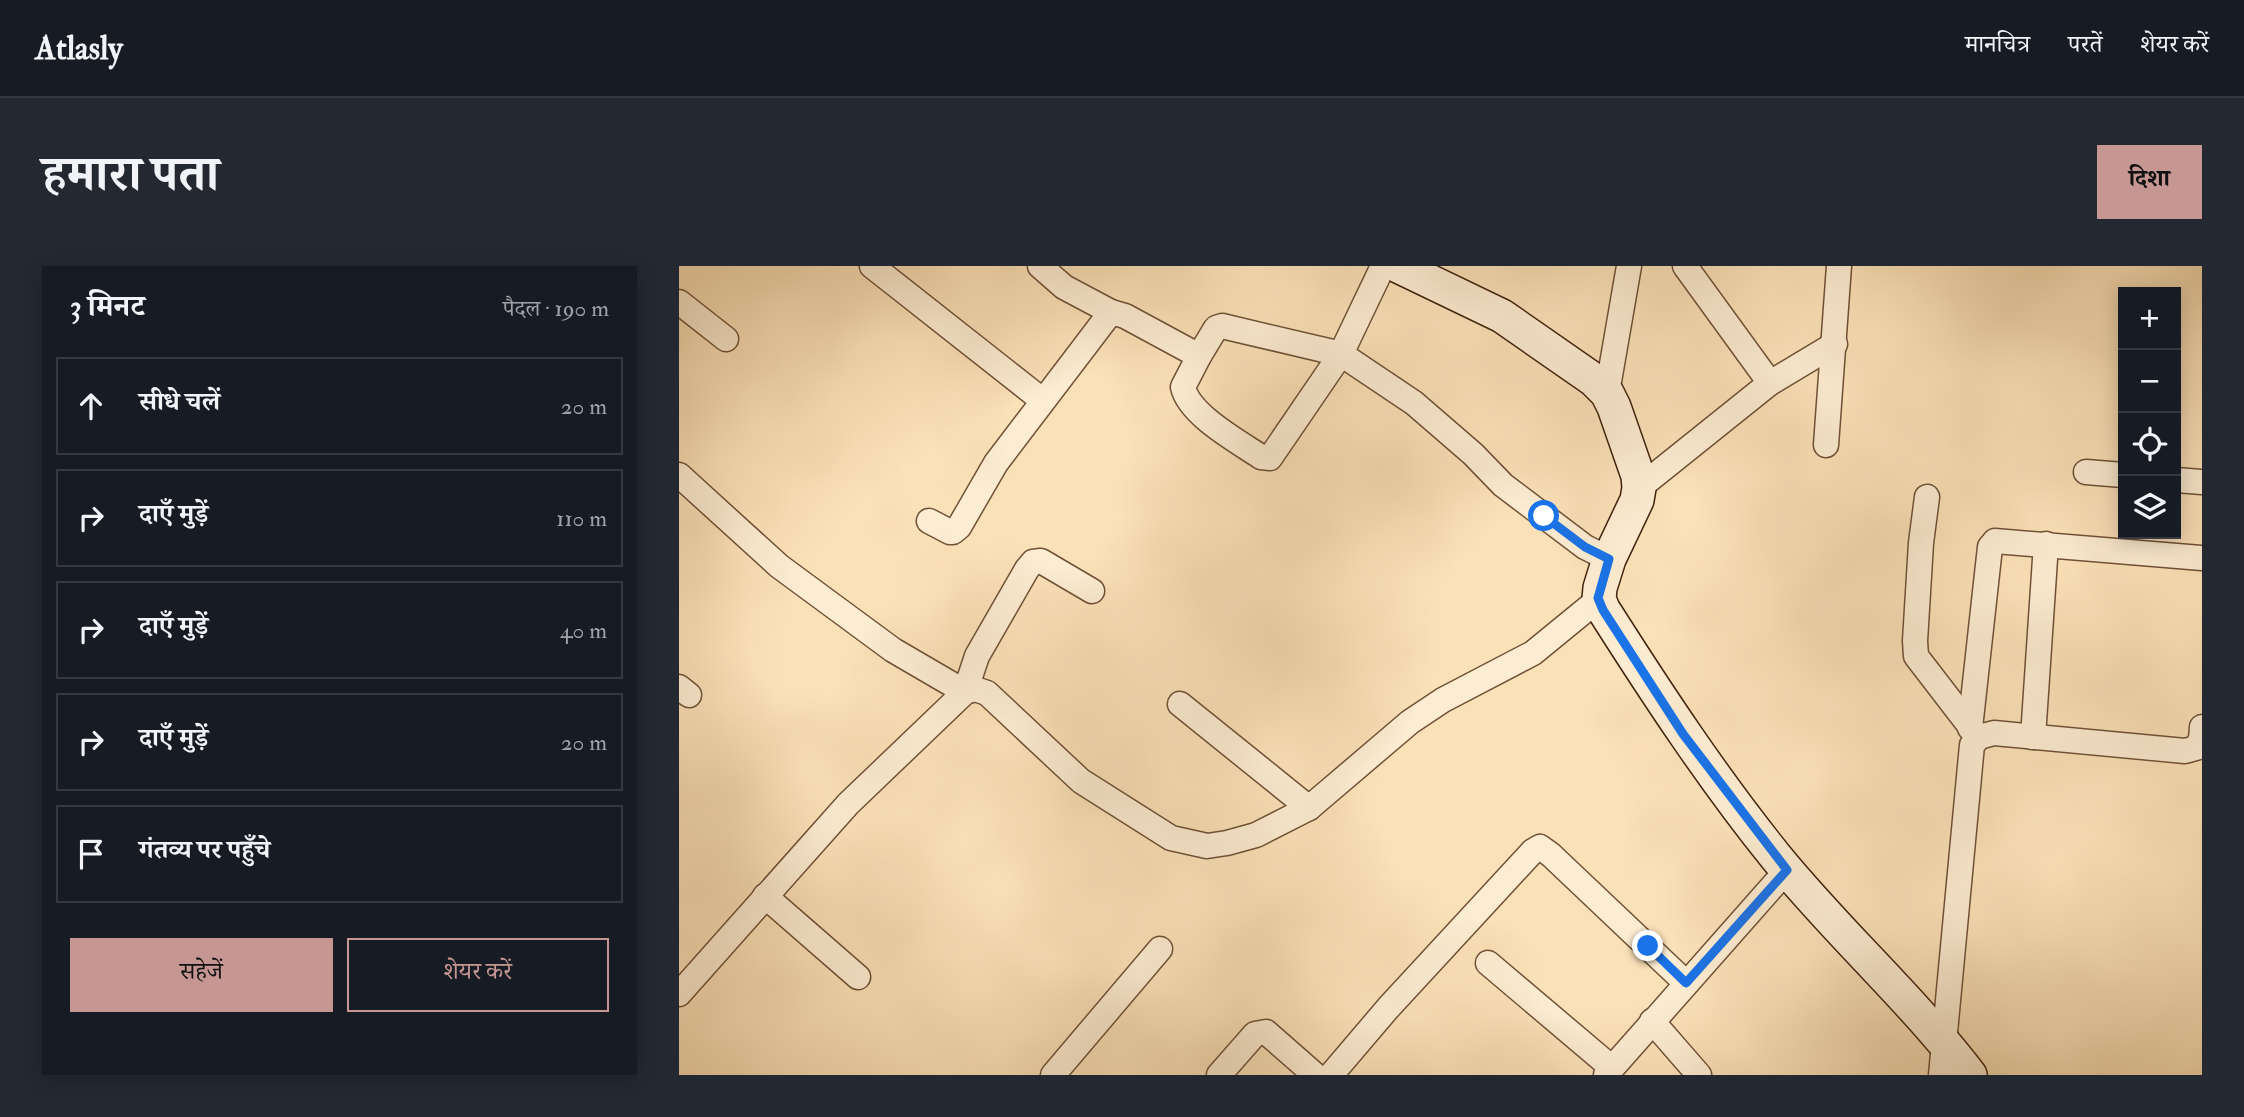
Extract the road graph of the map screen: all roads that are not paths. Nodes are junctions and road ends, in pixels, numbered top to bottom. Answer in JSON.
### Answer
{"nodes":[{"id":1,"x":872,"y":266,"type":"edge"},
{"id":2,"x":1040,"y":266,"type":"edge"},
{"id":3,"x":1383,"y":266,"type":"edge"},
{"id":4,"x":1398,"y":266,"type":"edge"},
{"id":5,"x":1629,"y":266,"type":"edge"},
{"id":6,"x":1685,"y":266,"type":"edge"},
{"id":7,"x":1839,"y":266,"type":"edge"},
{"id":8,"x":679,"y":302,"type":"edge"},
{"id":9,"x":1111,"y":312,"type":"junction"},
{"id":10,"x":726,"y":339,"type":"dead end"},
{"id":11,"x":1835,"y":344,"type":"junction"},
{"id":12,"x":1341,"y":354,"type":"junction"},
{"id":13,"x":1199,"y":356,"type":"junction"},
{"id":14,"x":1770,"y":383,"type":"junction"},
{"id":15,"x":1607,"y":393,"type":"junction"},
{"id":16,"x":1042,"y":400,"type":"junction"},
{"id":17,"x":1826,"y":445,"type":"dead end"},
{"id":18,"x":2086,"y":472,"type":"dead end"},
{"id":19,"x":679,"y":475,"type":"edge"},
{"id":20,"x":2118,"y":475,"type":"edge"},
{"id":21,"x":2181,"y":480,"type":"edge"},
{"id":22,"x":2202,"y":482,"type":"edge"},
{"id":23,"x":1639,"y":488,"type":"junction"},
{"id":24,"x":1927,"y":497,"type":"dead end"},
{"id":25,"x":929,"y":521,"type":"dead end"},
{"id":26,"x":2046,"y":544,"type":"junction"},
{"id":27,"x":2202,"y":558,"type":"edge"},
{"id":28,"x":1609,"y":559,"type":"junction"},
{"id":29,"x":1092,"y":591,"type":"dead end"},
{"id":30,"x":1598,"y":598,"type":"junction"},
{"id":31,"x":965,"y":692,"type":"junction"},
{"id":32,"x":1180,"y":704,"type":"dead end"},
{"id":33,"x":2202,"y":727,"type":"edge"},
{"id":34,"x":1975,"y":732,"type":"junction"},
{"id":35,"x":2033,"y":737,"type":"junction"},
{"id":36,"x":1308,"y":808,"type":"junction"},
{"id":37,"x":1787,"y":870,"type":"junction"},
{"id":38,"x":765,"y":896,"type":"junction"},
{"id":39,"x":1160,"y":949,"type":"dead end"},
{"id":40,"x":1488,"y":963,"type":"dead end"},
{"id":41,"x":858,"y":978,"type":"dead end"},
{"id":42,"x":683,"y":980,"type":"edge"},
{"id":43,"x":1686,"y":983,"type":"junction"},
{"id":44,"x":1652,"y":1021,"type":"junction"},
{"id":45,"x":1944,"y":1040,"type":"junction"},
{"id":46,"x":1609,"y":1072,"type":"edge"},
{"id":47,"x":1053,"y":1075,"type":"edge"},
{"id":48,"x":1219,"y":1075,"type":"edge"},
{"id":49,"x":1315,"y":1075,"type":"edge"},
{"id":50,"x":1331,"y":1075,"type":"edge"},
{"id":51,"x":1699,"y":1075,"type":"edge"},
{"id":52,"x":1941,"y":1075,"type":"edge"},
{"id":53,"x":1970,"y":1075,"type":"edge"}],
"edges":[{"from":1,"to":16,"type":"street"},
{"from":2,"to":9,"type":"street"},
{"from":3,"to":12,"type":"street"},
{"from":4,"to":15,"type":"street"},
{"from":5,"to":15,"type":"street"},
{"from":6,"to":14,"type":"street"},
{"from":7,"to":11,"type":"street"},
{"from":8,"to":10,"type":"street"},
{"from":9,"to":13,"type":"street"},
{"from":9,"to":16,"type":"street"},
{"from":11,"to":14,"type":"street"},
{"from":11,"to":17,"type":"street"},
{"from":12,"to":13,"type":"street"},
{"from":12,"to":13,"type":"street"},
{"from":12,"to":28,"type":"street"},
{"from":14,"to":23,"type":"street"},
{"from":15,"to":23,"type":"street"},
{"from":16,"to":25,"type":"street"},
{"from":18,"to":20,"type":"street"},
{"from":19,"to":31,"type":"street"},
{"from":21,"to":22,"type":"street"},
{"from":23,"to":28,"type":"street"},
{"from":24,"to":34,"type":"street"},
{"from":26,"to":27,"type":"street"},
{"from":26,"to":34,"type":"street"},
{"from":26,"to":35,"type":"street"},
{"from":28,"to":30,"type":"street"},
{"from":29,"to":31,"type":"street"},
{"from":30,"to":36,"type":"street"},
{"from":30,"to":37,"type":"street"},
{"from":31,"to":36,"type":"street"},
{"from":31,"to":38,"type":"street"},
{"from":32,"to":36,"type":"street"},
{"from":33,"to":35,"type":"street"},
{"from":34,"to":35,"type":"street"},
{"from":34,"to":45,"type":"street"},
{"from":37,"to":43,"type":"street"},
{"from":37,"to":45,"type":"street"},
{"from":38,"to":41,"type":"street"},
{"from":38,"to":42,"type":"street"},
{"from":39,"to":47,"type":"street"},
{"from":40,"to":46,"type":"street"},
{"from":43,"to":44,"type":"street"},
{"from":43,"to":50,"type":"street"},
{"from":44,"to":46,"type":"street"},
{"from":44,"to":51,"type":"street"},
{"from":45,"to":52,"type":"street"},
{"from":45,"to":53,"type":"street"},
{"from":48,"to":49,"type":"street"}]}
